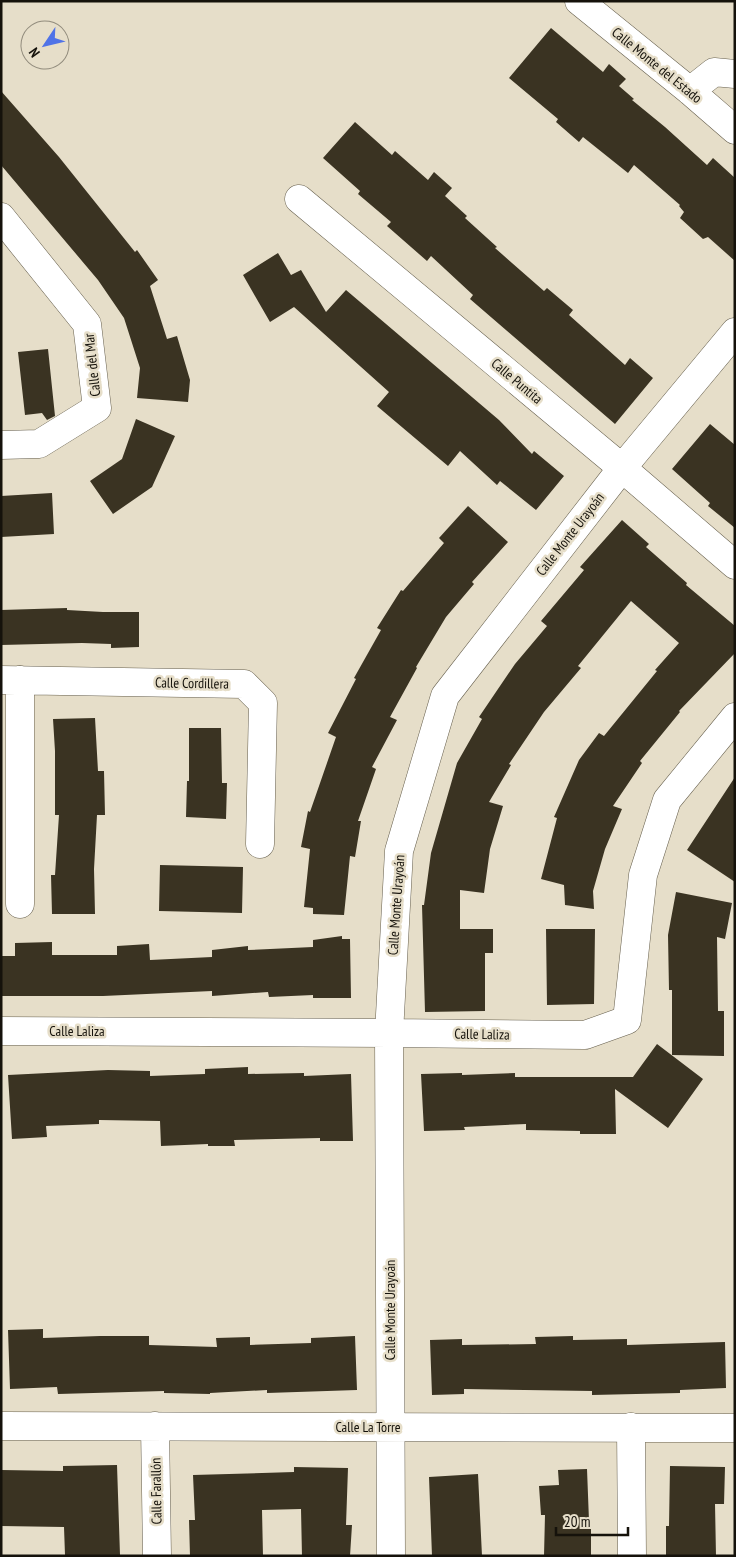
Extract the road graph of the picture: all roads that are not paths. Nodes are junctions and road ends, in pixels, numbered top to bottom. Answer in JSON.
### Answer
{"nodes":[{"id":1,"x":579,"y":1,"type":"edge"},
{"id":2,"x":735,"y":74,"type":"edge"},
{"id":3,"x":690,"y":91,"type":"junction"},
{"id":4,"x":735,"y":130,"type":"edge"},
{"id":5,"x":299,"y":199,"type":"dead end"},
{"id":6,"x":1,"y":217,"type":"edge"},
{"id":7,"x":735,"y":332,"type":"edge"},
{"id":8,"x":1,"y":445,"type":"edge"},
{"id":9,"x":622,"y":468,"type":"junction"},
{"id":10,"x":735,"y":564,"type":"edge"},
{"id":11,"x":10,"y":680,"type":"edge"},
{"id":12,"x":735,"y":717,"type":"edge"},
{"id":13,"x":260,"y":844,"type":"dead end"},
{"id":14,"x":20,"y":904,"type":"dead end"},
{"id":15,"x":1,"y":1031,"type":"edge"},
{"id":16,"x":389,"y":1032,"type":"junction"},
{"id":17,"x":1,"y":1426,"type":"edge"},
{"id":18,"x":156,"y":1426,"type":"junction"},
{"id":19,"x":391,"y":1427,"type":"junction"},
{"id":20,"x":631,"y":1427,"type":"junction"},
{"id":21,"x":735,"y":1428,"type":"edge"},
{"id":22,"x":157,"y":1556,"type":"edge"},
{"id":23,"x":391,"y":1556,"type":"edge"},
{"id":24,"x":632,"y":1556,"type":"edge"}],
"edges":[{"from":1,"to":3,"type":"street","name":"Calle Monte del Estado"},
{"from":2,"to":3,"type":"street"},
{"from":3,"to":4,"type":"street","name":"Calle Monte del Estado"},
{"from":5,"to":9,"type":"street","name":"Calle Puntita"},
{"from":6,"to":8,"type":"street","name":"Calle del Mar"},
{"from":7,"to":9,"type":"street","name":"Calle Monte Urayoán"},
{"from":9,"to":10,"type":"street","name":"Calle Puntita"},
{"from":9,"to":16,"type":"street","name":"Calle Monte Urayoán"},
{"from":11,"to":13,"type":"street","name":"Calle Cordillera"},
{"from":11,"to":14,"type":"street"},
{"from":12,"to":16,"type":"street","name":"Calle Laliza"},
{"from":15,"to":16,"type":"street","name":"Calle Laliza"},
{"from":16,"to":19,"type":"street","name":"Calle Monte Urayoán"},
{"from":17,"to":18,"type":"street","name":"Calle La Torre"},
{"from":18,"to":19,"type":"street","name":"Calle La Torre"},
{"from":18,"to":22,"type":"street","name":"Calle Farallón"},
{"from":19,"to":20,"type":"street","name":"Calle La Torre"},
{"from":19,"to":23,"type":"street","name":"Calle Monte Urayoán"},
{"from":20,"to":21,"type":"street","name":"Calle La Torre"},
{"from":20,"to":24,"type":"street"}]}
